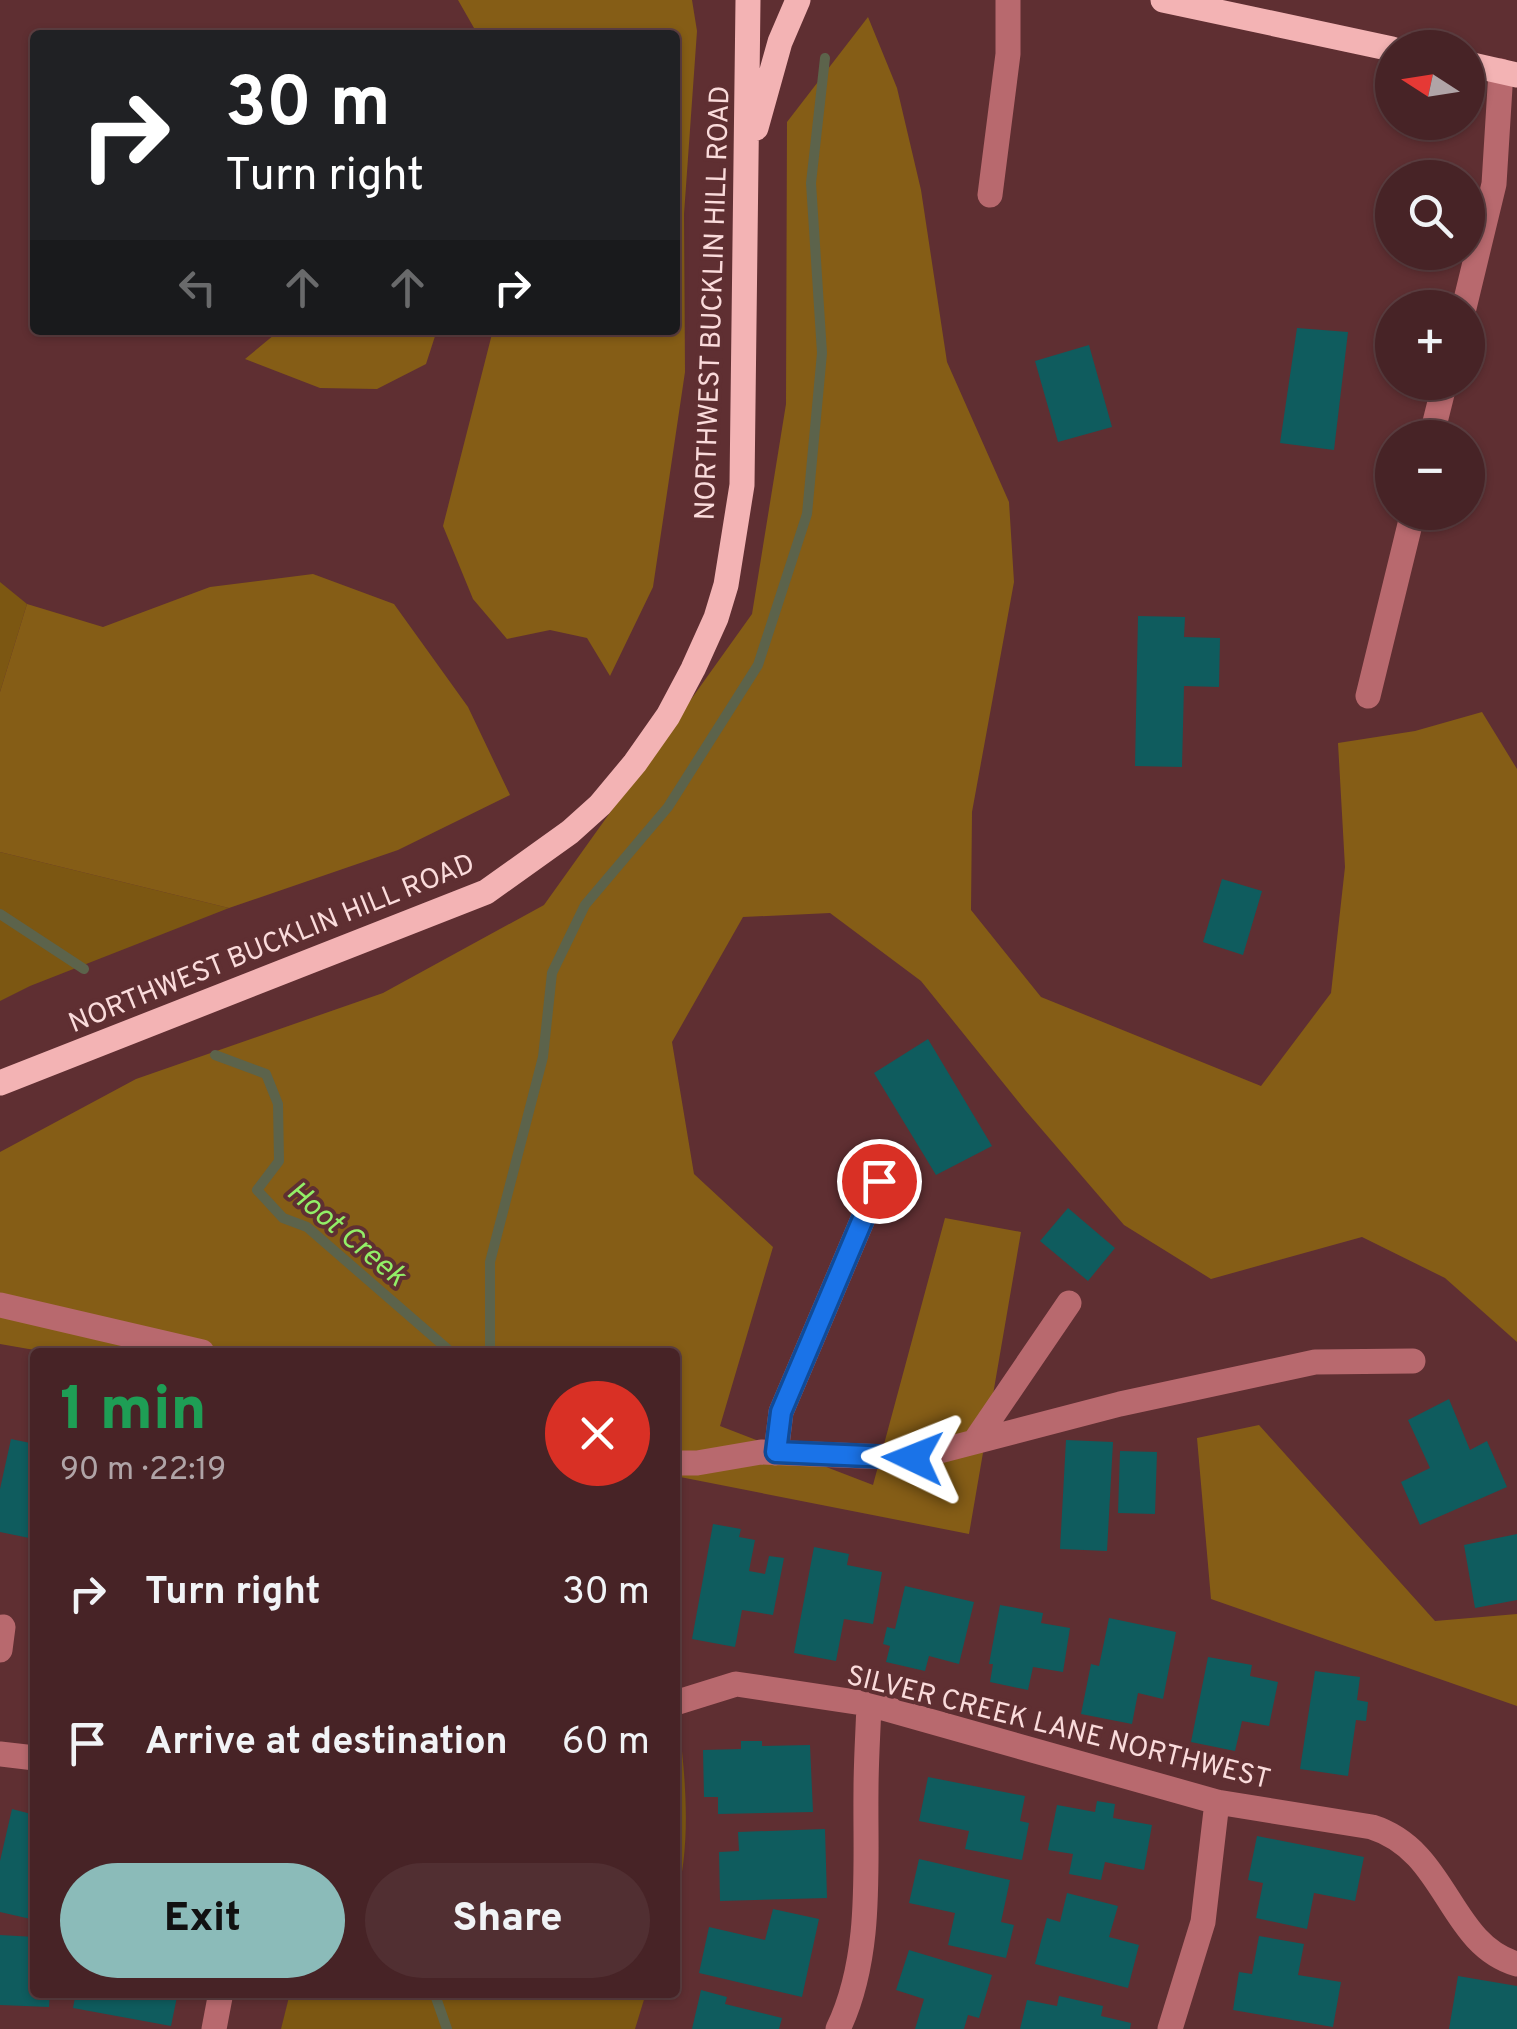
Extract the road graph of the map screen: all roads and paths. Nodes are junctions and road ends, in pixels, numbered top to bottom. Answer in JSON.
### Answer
{"nodes":[{"id":1,"x":748,"y":0,"type":"edge"},
{"id":2,"x":798,"y":0,"type":"edge"},
{"id":3,"x":1008,"y":0,"type":"edge"},
{"id":4,"x":1163,"y":0,"type":"edge"},
{"id":5,"x":1375,"y":44,"type":"edge"},
{"id":6,"x":1509,"y":73,"type":"edge"},
{"id":7,"x":746,"y":177,"type":"junction"},
{"id":8,"x":990,"y":195,"type":"dead end"},
{"id":9,"x":1468,"y":290,"type":"edge"},
{"id":10,"x":1409,"y":530,"type":"edge"},
{"id":11,"x":1368,"y":696,"type":"dead end"},
{"id":12,"x":0,"y":1083,"type":"edge"},
{"id":13,"x":879,"y":1181,"type":"dead end"},
{"id":14,"x":1069,"y":1303,"type":"dead end"},
{"id":15,"x":0,"y":1306,"type":"edge"},
{"id":16,"x":184,"y":1348,"type":"edge"},
{"id":17,"x":1413,"y":1361,"type":"dead end"},
{"id":18,"x":975,"y":1440,"type":"junction"},
{"id":19,"x":776,"y":1452,"type":"junction"},
{"id":20,"x":680,"y":1463,"type":"edge"},
{"id":21,"x":680,"y":1701,"type":"edge"},
{"id":22,"x":869,"y":1704,"type":"junction"},
{"id":23,"x":0,"y":1754,"type":"edge"},
{"id":24,"x":30,"y":1757,"type":"edge"},
{"id":25,"x":1216,"y":1802,"type":"junction"},
{"id":26,"x":1517,"y":1964,"type":"edge"},
{"id":27,"x":220,"y":1998,"type":"edge"},
{"id":28,"x":214,"y":2029,"type":"edge"},
{"id":29,"x":838,"y":2029,"type":"edge"},
{"id":30,"x":1170,"y":2029,"type":"edge"}],
"edges":[{"from":1,"to":7,"type":"main road","name":"NORTHWEST BUCKLIN HILL ROAD"},
{"from":2,"to":7,"type":"main road"},
{"from":3,"to":8,"type":"street"},
{"from":4,"to":5,"type":"main road"},
{"from":6,"to":9,"type":"street"},
{"from":7,"to":12,"type":"main road","name":"NORTHWEST BUCKLIN HILL ROAD"},
{"from":10,"to":11,"type":"street"},
{"from":13,"to":19,"type":"street"},
{"from":14,"to":18,"type":"street"},
{"from":15,"to":16,"type":"street"},
{"from":17,"to":18,"type":"street"},
{"from":18,"to":19,"type":"street"},
{"from":19,"to":20,"type":"street"},
{"from":21,"to":22,"type":"street","name":"SILVER CREEK LANE NORTHWEST"},
{"from":22,"to":25,"type":"street","name":"SILVER CREEK LANE NORTHWEST"},
{"from":22,"to":29,"type":"street"},
{"from":23,"to":24,"type":"street"},
{"from":25,"to":26,"type":"street","name":"SILVER CREEK LANE NORTHWEST"},
{"from":25,"to":30,"type":"street"},
{"from":27,"to":28,"type":"street"}]}
